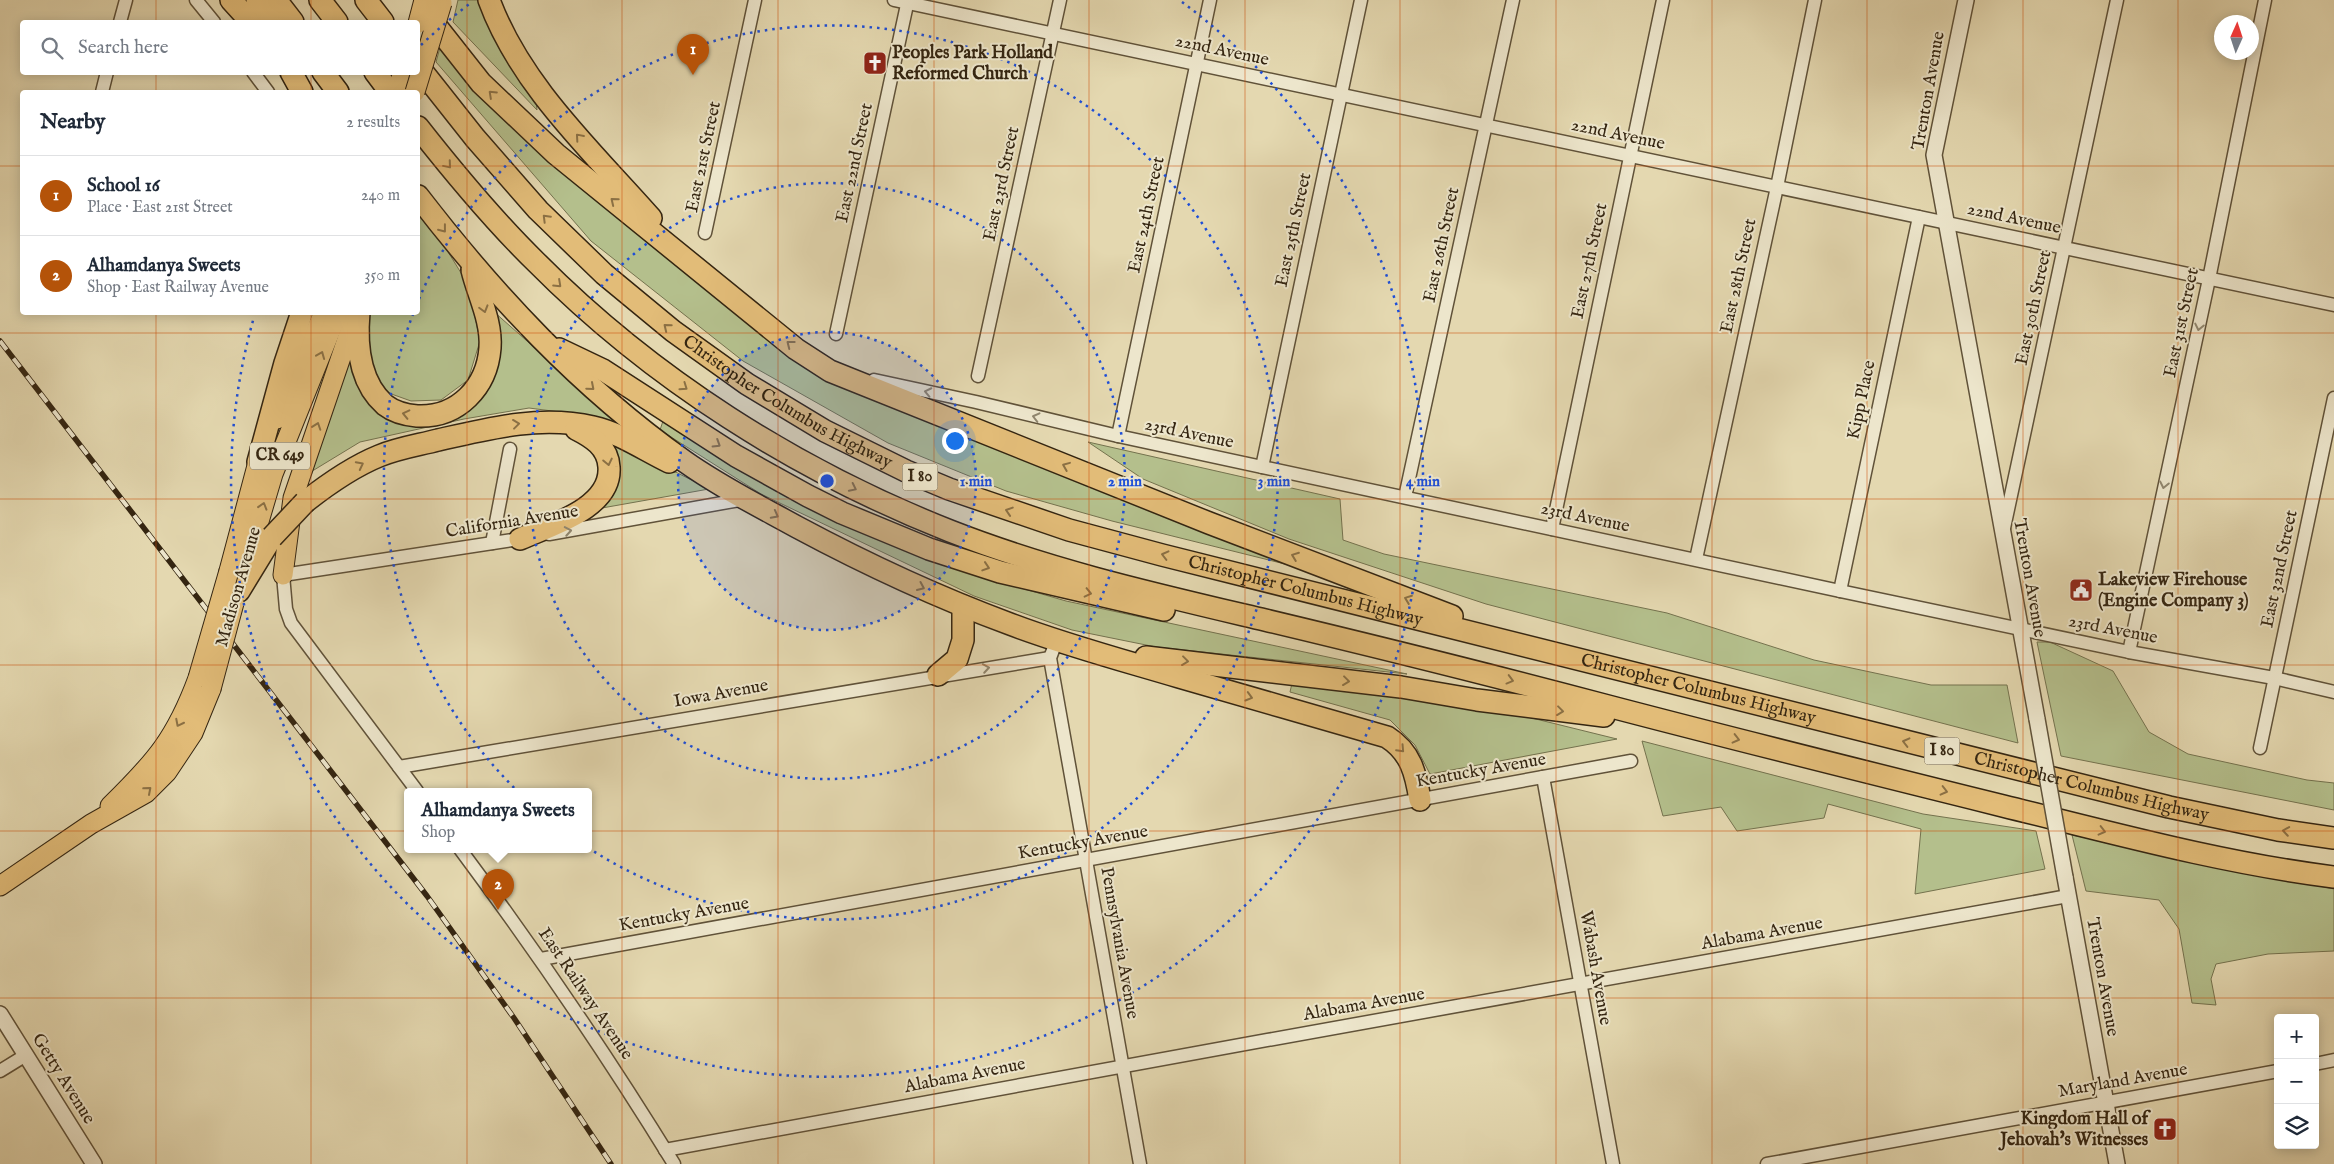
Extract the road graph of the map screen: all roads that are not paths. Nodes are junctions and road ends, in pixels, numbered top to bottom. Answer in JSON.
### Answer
{"nodes":[{"id":1,"x":126,"y":0,"type":"edge"},
{"id":2,"x":196,"y":0,"type":"edge"},
{"id":3,"x":231,"y":0,"type":"edge"},
{"id":4,"x":257,"y":0,"type":"edge"},
{"id":5,"x":276,"y":0,"type":"edge"},
{"id":6,"x":320,"y":0,"type":"edge"},
{"id":7,"x":366,"y":0,"type":"edge"},
{"id":8,"x":416,"y":0,"type":"edge"},
{"id":9,"x":488,"y":0,"type":"edge"},
{"id":10,"x":755,"y":0,"type":"edge"},
{"id":11,"x":894,"y":0,"type":"edge"},
{"id":12,"x":1060,"y":0,"type":"edge"},
{"id":13,"x":1210,"y":0,"type":"edge"},
{"id":14,"x":1361,"y":0,"type":"edge"},
{"id":15,"x":1513,"y":0,"type":"edge"},
{"id":16,"x":1663,"y":0,"type":"edge"},
{"id":17,"x":1815,"y":0,"type":"edge"},
{"id":18,"x":1966,"y":0,"type":"edge"},
{"id":19,"x":2117,"y":0,"type":"edge"},
{"id":20,"x":2265,"y":0,"type":"edge"},
{"id":21,"x":436,"y":1,"type":"edge"},
{"id":22,"x":907,"y":1,"type":"edge"},
{"id":23,"x":121,"y":20,"type":"edge"},
{"id":24,"x":212,"y":20,"type":"edge"},
{"id":25,"x":249,"y":20,"type":"edge"},
{"id":26,"x":274,"y":20,"type":"edge"},
{"id":27,"x":291,"y":20,"type":"edge"},
{"id":28,"x":335,"y":20,"type":"edge"},
{"id":29,"x":381,"y":20,"type":"edge"},
{"id":30,"x":420,"y":21,"type":"edge"},
{"id":31,"x":1053,"y":34,"type":"junction"},
{"id":32,"x":1197,"y":64,"type":"junction"},
{"id":33,"x":420,"y":68,"type":"edge"},
{"id":34,"x":420,"y":70,"type":"edge"},
{"id":35,"x":106,"y":75,"type":"edge"},
{"id":36,"x":255,"y":75,"type":"edge"},
{"id":37,"x":293,"y":75,"type":"edge"},
{"id":38,"x":325,"y":75,"type":"edge"},
{"id":39,"x":377,"y":75,"type":"edge"},
{"id":40,"x":402,"y":75,"type":"edge"},
{"id":41,"x":419,"y":75,"type":"edge"},
{"id":42,"x":102,"y":90,"type":"edge"},
{"id":43,"x":266,"y":90,"type":"edge"},
{"id":44,"x":301,"y":90,"type":"edge"},
{"id":45,"x":336,"y":90,"type":"edge"},
{"id":46,"x":388,"y":90,"type":"edge"},
{"id":47,"x":398,"y":90,"type":"edge"},
{"id":48,"x":415,"y":90,"type":"edge"},
{"id":49,"x":1340,"y":94,"type":"junction"},
{"id":50,"x":1486,"y":125,"type":"junction"},
{"id":51,"x":420,"y":130,"type":"edge"},
{"id":52,"x":1630,"y":156,"type":"junction"},
{"id":53,"x":1776,"y":187,"type":"junction"},
{"id":54,"x":420,"y":199,"type":"edge"},
{"id":55,"x":1919,"y":217,"type":"junction"},
{"id":56,"x":1946,"y":223,"type":"junction"},
{"id":57,"x":705,"y":233,"type":"dead end"},
{"id":58,"x":2064,"y":248,"type":"junction"},
{"id":59,"x":470,"y":262,"type":"junction"},
{"id":60,"x":692,"y":266,"type":"junction"},
{"id":61,"x":2210,"y":279,"type":"junction"},
{"id":62,"x":2334,"y":305,"type":"edge"},
{"id":63,"x":301,"y":315,"type":"edge"},
{"id":64,"x":323,"y":315,"type":"edge"},
{"id":65,"x":337,"y":315,"type":"edge"},
{"id":66,"x":356,"y":315,"type":"edge"},
{"id":67,"x":357,"y":315,"type":"edge"},
{"id":68,"x":836,"y":334,"type":"dead end"},
{"id":69,"x":543,"y":342,"type":"junction"},
{"id":70,"x":830,"y":371,"type":"junction"},
{"id":71,"x":978,"y":376,"type":"dead end"},
{"id":72,"x":2334,"y":398,"type":"edge"},
{"id":73,"x":559,"y":423,"type":"junction"},
{"id":74,"x":1118,"y":436,"type":"junction"},
{"id":75,"x":510,"y":449,"type":"dead end"},
{"id":76,"x":258,"y":462,"type":"junction"},
{"id":77,"x":1262,"y":467,"type":"junction"},
{"id":78,"x":718,"y":482,"type":"junction"},
{"id":79,"x":1405,"y":497,"type":"junction"},
{"id":80,"x":745,"y":499,"type":"junction"},
{"id":81,"x":1552,"y":528,"type":"junction"},
{"id":82,"x":2002,"y":535,"type":"junction"},
{"id":83,"x":520,"y":539,"type":"junction"},
{"id":84,"x":492,"y":543,"type":"junction"},
{"id":85,"x":1696,"y":559,"type":"junction"},
{"id":86,"x":283,"y":575,"type":"junction"},
{"id":87,"x":1840,"y":591,"type":"junction"},
{"id":88,"x":236,"y":597,"type":"junction"},
{"id":89,"x":963,"y":606,"type":"junction"},
{"id":90,"x":2019,"y":629,"type":"junction"},
{"id":91,"x":1053,"y":649,"type":"junction"},
{"id":92,"x":1084,"y":649,"type":"junction"},
{"id":93,"x":2129,"y":652,"type":"junction"},
{"id":94,"x":1552,"y":653,"type":"junction"},
{"id":95,"x":1462,"y":667,"type":"junction"},
{"id":96,"x":938,"y":675,"type":"junction"},
{"id":97,"x":2274,"y":678,"type":"junction"},
{"id":98,"x":204,"y":683,"type":"junction"},
{"id":99,"x":2334,"y":692,"type":"edge"},
{"id":100,"x":1688,"y":727,"type":"junction"},
{"id":101,"x":2260,"y":748,"type":"dead end"},
{"id":102,"x":1631,"y":762,"type":"dead end"},
{"id":103,"x":399,"y":767,"type":"junction"},
{"id":104,"x":1543,"y":777,"type":"junction"},
{"id":105,"x":415,"y":788,"type":"edge"},
{"id":106,"x":1420,"y":800,"type":"junction"},
{"id":107,"x":2334,"y":838,"type":"edge"},
{"id":108,"x":463,"y":853,"type":"edge"},
{"id":109,"x":1086,"y":860,"type":"junction"},
{"id":110,"x":2334,"y":877,"type":"edge"},
{"id":111,"x":0,"y":886,"type":"edge"},
{"id":112,"x":2068,"y":896,"type":"junction"},
{"id":113,"x":541,"y":959,"type":"junction"},
{"id":114,"x":1580,"y":985,"type":"junction"},
{"id":115,"x":0,"y":1014,"type":"edge"},
{"id":116,"x":26,"y":1055,"type":"junction"},
{"id":117,"x":2334,"y":1060,"type":"edge"},
{"id":118,"x":2319,"y":1063,"type":"edge"},
{"id":119,"x":1122,"y":1065,"type":"junction"},
{"id":120,"x":0,"y":1071,"type":"edge"},
{"id":121,"x":2274,"y":1072,"type":"edge"},
{"id":122,"x":2106,"y":1102,"type":"junction"},
{"id":123,"x":665,"y":1150,"type":"junction"},
{"id":124,"x":94,"y":1164,"type":"edge"},
{"id":125,"x":674,"y":1164,"type":"edge"},
{"id":126,"x":1140,"y":1164,"type":"edge"},
{"id":127,"x":1613,"y":1164,"type":"edge"},
{"id":128,"x":1767,"y":1164,"type":"edge"},
{"id":129,"x":2117,"y":1164,"type":"edge"}],
"edges":[{"from":1,"to":23,"type":"street"},
{"from":2,"to":24,"type":"street"},
{"from":3,"to":25,"type":"highway"},
{"from":4,"to":26,"type":"highway"},
{"from":5,"to":27,"type":"highway"},
{"from":6,"to":28,"type":"highway"},
{"from":7,"to":29,"type":"highway"},
{"from":60,"to":8,"type":"highway","one_way":true},
{"from":60,"to":9,"type":"highway","one_way":true},
{"from":10,"to":57,"type":"street","name":"East 21st Street"},
{"from":11,"to":22,"type":"street","name":"22nd Avenue"},
{"from":12,"to":31,"type":"street","name":"East 23rd Street"},
{"from":13,"to":32,"type":"street","name":"East 24th Street"},
{"from":14,"to":49,"type":"street","name":"East 25th Street"},
{"from":15,"to":50,"type":"street","name":"East 26th Street"},
{"from":16,"to":52,"type":"street","name":"East 27th Street"},
{"from":17,"to":53,"type":"street","name":"East 28th Street"},
{"from":18,"to":56,"type":"street","name":"Trenton Avenue"},
{"from":19,"to":58,"type":"street","name":"East 30th Street"},
{"from":20,"to":61,"type":"street","name":"East 31st Street"},
{"from":21,"to":30,"type":"main road","bridge":true},
{"from":21,"to":34,"type":"main road","bridge":true},
{"from":22,"to":31,"type":"street","name":"22nd Avenue"},
{"from":22,"to":68,"type":"street","name":"East 22nd Street"},
{"from":31,"to":32,"type":"street","name":"22nd Avenue"},
{"from":31,"to":71,"type":"street","name":"East 23rd Street"},
{"from":32,"to":49,"type":"street","name":"22nd Avenue"},
{"from":32,"to":74,"type":"street","name":"East 24th Street"},
{"from":94,"to":33,"type":"highway","name":"Christopher Columbus Highway","number":"I 80","one_way":true},
{"from":35,"to":42,"type":"street"},
{"from":36,"to":43,"type":"street"},
{"from":37,"to":44,"type":"highway"},
{"from":38,"to":45,"type":"highway"},
{"from":39,"to":46,"type":"highway"},
{"from":40,"to":47,"type":"main road"},
{"from":41,"to":48,"type":"main road","bridge":true},
{"from":49,"to":50,"type":"street","name":"22nd Avenue"},
{"from":49,"to":77,"type":"street","name":"East 25th Street"},
{"from":50,"to":52,"type":"street","name":"22nd Avenue"},
{"from":50,"to":79,"type":"street","name":"East 26th Street"},
{"from":51,"to":95,"type":"highway","name":"Christopher Columbus Highway","number":"I 80","one_way":true},
{"from":52,"to":53,"type":"street","name":"22nd Avenue"},
{"from":52,"to":81,"type":"street","name":"East 27th Street"},
{"from":53,"to":55,"type":"street","name":"22nd Avenue"},
{"from":53,"to":85,"type":"street","name":"East 28th Street"},
{"from":54,"to":59,"type":"highway","one_way":true},
{"from":55,"to":56,"type":"street","name":"22nd Avenue"},
{"from":55,"to":87,"type":"street","name":"Kipp Place"},
{"from":56,"to":58,"type":"street","name":"22nd Avenue"},
{"from":56,"to":82,"type":"street","name":"Trenton Avenue"},
{"from":58,"to":61,"type":"street","name":"22nd Avenue"},
{"from":58,"to":82,"type":"street","name":"East 30th Street"},
{"from":59,"to":67,"type":"highway","one_way":true},
{"from":59,"to":69,"type":"highway"},
{"from":70,"to":60,"type":"highway","one_way":true},
{"from":61,"to":62,"type":"street","name":"22nd Avenue"},
{"from":61,"to":93,"type":"street","name":"East 31st Street","one_way":true},
{"from":63,"to":76,"type":"highway"},
{"from":64,"to":76,"type":"main road","name":"Madison Avenue","number":"CR 649"},
{"from":88,"to":65,"type":"main road","name":"Madison Avenue","number":"CR 649","one_way":true},
{"from":86,"to":66,"type":"main road","one_way":true},
{"from":69,"to":78,"type":"highway","one_way":true},
{"from":69,"to":95,"type":"highway","one_way":true},
{"from":74,"to":70,"type":"street","name":"23rd Avenue","one_way":true},
{"from":94,"to":70,"type":"highway","one_way":true},
{"from":72,"to":97,"type":"street","name":"East 32nd Street"},
{"from":73,"to":78,"type":"highway"},
{"from":73,"to":83,"type":"highway","one_way":true},
{"from":88,"to":73,"type":"highway","one_way":true,"bridge":true},
{"from":74,"to":77,"type":"street","name":"23rd Avenue"},
{"from":75,"to":84,"type":"street"},
{"from":76,"to":98,"type":"main road","name":"Madison Avenue","number":"CR 649","bridge":true},
{"from":77,"to":79,"type":"street","name":"23rd Avenue"},
{"from":78,"to":80,"type":"highway"},
{"from":79,"to":81,"type":"street","name":"23rd Avenue"},
{"from":83,"to":80,"type":"street","name":"California Avenue","one_way":true},
{"from":80,"to":89,"type":"highway","one_way":true},
{"from":81,"to":85,"type":"street","name":"23rd Avenue"},
{"from":82,"to":90,"type":"street","name":"Trenton Avenue"},
{"from":83,"to":84,"type":"street","name":"California Avenue"},
{"from":84,"to":86,"type":"street","name":"California Avenue"},
{"from":85,"to":87,"type":"street","name":"23rd Avenue"},
{"from":86,"to":103,"type":"street"},
{"from":87,"to":90,"type":"street","name":"23rd Avenue"},
{"from":88,"to":98,"type":"main road","name":"Madison Avenue","number":"CR 649","bridge":true},
{"from":89,"to":91,"type":"highway"},
{"from":89,"to":96,"type":"highway"},
{"from":90,"to":93,"type":"street","name":"23rd Avenue"},
{"from":90,"to":112,"type":"street","name":"Trenton Avenue","bridge":true},
{"from":91,"to":92,"type":"highway"},
{"from":96,"to":91,"type":"street","name":"Iowa Avenue","one_way":true},
{"from":91,"to":109,"type":"street","name":"Pennsylvania Avenue"},
{"from":92,"to":100,"type":"highway","one_way":true},
{"from":92,"to":106,"type":"highway","one_way":true},
{"from":93,"to":97,"type":"street","name":"23rd Avenue"},
{"from":107,"to":94,"type":"highway","name":"Christopher Columbus Highway","number":"I 80","one_way":true},
{"from":95,"to":100,"type":"highway","name":"Christopher Columbus Highway","number":"I 80","one_way":true},
{"from":96,"to":103,"type":"street","name":"Iowa Avenue"},
{"from":97,"to":99,"type":"street","name":"23rd Avenue"},
{"from":97,"to":101,"type":"street","name":"East 32nd Street"},
{"from":98,"to":111,"type":"main road","name":"Madison Avenue","number":"CR 649"},
{"from":100,"to":110,"type":"highway","name":"Christopher Columbus Highway","number":"I 80","one_way":true},
{"from":102,"to":104,"type":"street","name":"Kentucky Avenue"},
{"from":103,"to":105,"type":"street"},
{"from":104,"to":106,"type":"street","name":"Kentucky Avenue"},
{"from":104,"to":114,"type":"street","name":"Wabash Avenue"},
{"from":106,"to":109,"type":"street","name":"Kentucky Avenue"},
{"from":108,"to":113,"type":"street","name":"East Railway Avenue"},
{"from":109,"to":113,"type":"street","name":"Kentucky Avenue"},
{"from":109,"to":119,"type":"street","name":"Pennsylvania Avenue"},
{"from":112,"to":114,"type":"street","name":"Alabama Avenue"},
{"from":112,"to":122,"type":"street","name":"Trenton Avenue"},
{"from":113,"to":123,"type":"street","name":"East Railway Avenue"},
{"from":114,"to":119,"type":"street","name":"Alabama Avenue"},
{"from":114,"to":127,"type":"street","name":"Wabash Avenue"},
{"from":115,"to":116,"type":"street","name":"Getty Avenue"},
{"from":116,"to":120,"type":"street"},
{"from":116,"to":124,"type":"street","name":"Getty Avenue"},
{"from":117,"to":118,"type":"street"},
{"from":119,"to":123,"type":"street","name":"Alabama Avenue"},
{"from":119,"to":126,"type":"street","name":"Pennsylvania Avenue"},
{"from":121,"to":122,"type":"street","name":"Maryland Avenue"},
{"from":122,"to":128,"type":"street","name":"Maryland Avenue"},
{"from":122,"to":129,"type":"street","name":"Trenton Avenue"},
{"from":123,"to":125,"type":"street","name":"East Railway Avenue"}]}
